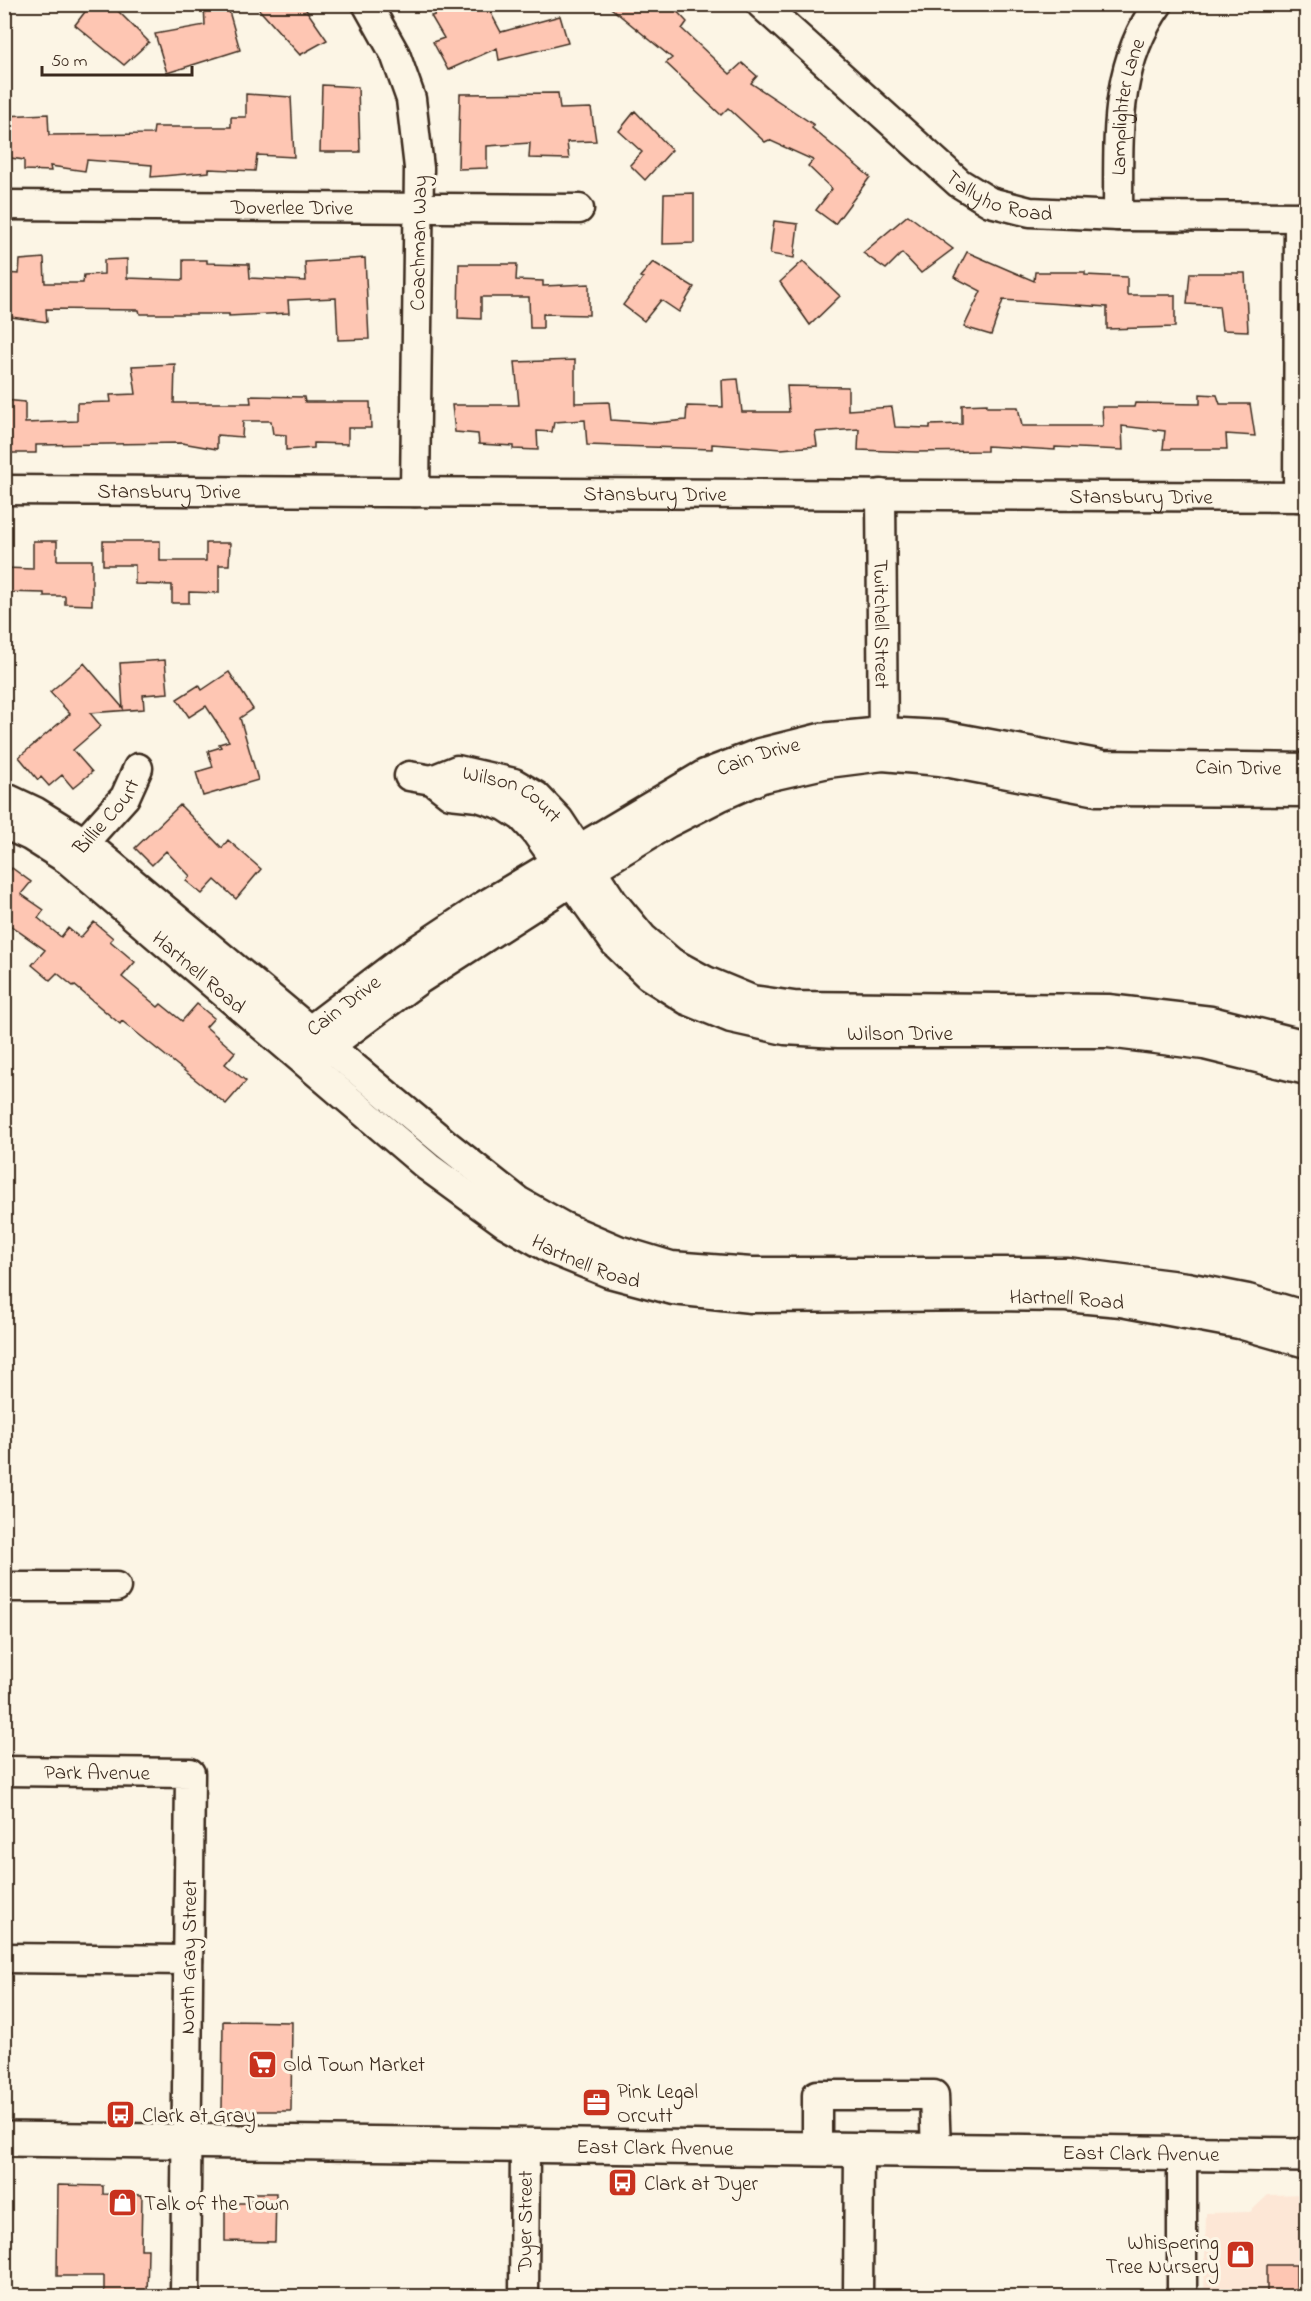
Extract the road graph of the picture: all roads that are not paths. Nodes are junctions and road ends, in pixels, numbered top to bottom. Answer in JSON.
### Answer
{"nodes":[{"id":1,"x":367,"y":4,"type":"edge"},
{"id":2,"x":1158,"y":4,"type":"edge"},
{"id":3,"x":778,"y":10,"type":"edge"},
{"id":4,"x":4,"y":205,"type":"edge"},
{"id":5,"x":419,"y":208,"type":"junction"},
{"id":6,"x":579,"y":209,"type":"dead end"},
{"id":7,"x":1118,"y":216,"type":"junction"},
{"id":8,"x":1303,"y":217,"type":"edge"},
{"id":9,"x":4,"y":490,"type":"edge"},
{"id":10,"x":415,"y":492,"type":"junction"},
{"id":11,"x":881,"y":494,"type":"junction"},
{"id":12,"x":1302,"y":497,"type":"edge"},
{"id":13,"x":883,"y":744,"type":"junction"},
{"id":14,"x":138,"y":768,"type":"dead end"},
{"id":15,"x":1306,"y":768,"type":"edge"},
{"id":16,"x":420,"y":778,"type":"dead end"},
{"id":17,"x":1241,"y":780,"type":"junction"},
{"id":18,"x":1306,"y":792,"type":"edge"},
{"id":19,"x":4,"y":797,"type":"edge"},
{"id":20,"x":4,"y":824,"type":"edge"},
{"id":21,"x":76,"y":851,"type":"junction"},
{"id":22,"x":574,"y":865,"type":"junction"},
{"id":23,"x":985,"y":1019,"type":"junction"},
{"id":24,"x":1306,"y":1045,"type":"edge"},
{"id":25,"x":310,"y":1049,"type":"junction"},
{"id":26,"x":1306,"y":1070,"type":"edge"},
{"id":27,"x":999,"y":1283,"type":"junction"},
{"id":28,"x":1306,"y":1316,"type":"edge"},
{"id":29,"x":1306,"y":1343,"type":"edge"},
{"id":30,"x":8,"y":1580,"type":"edge"},
{"id":31,"x":116,"y":1587,"type":"dead end"},
{"id":32,"x":4,"y":1771,"type":"edge"},
{"id":33,"x":190,"y":1773,"type":"joint"},
{"id":34,"x":4,"y":1958,"type":"edge"},
{"id":35,"x":188,"y":1960,"type":"junction"},
{"id":36,"x":4,"y":2139,"type":"edge"},
{"id":37,"x":187,"y":2142,"type":"junction"},
{"id":38,"x":525,"y":2146,"type":"junction"},
{"id":39,"x":817,"y":2150,"type":"junction"},
{"id":40,"x":859,"y":2150,"type":"junction"},
{"id":41,"x":936,"y":2151,"type":"junction"},
{"id":42,"x":1182,"y":2155,"type":"junction"},
{"id":43,"x":1306,"y":2155,"type":"edge"},
{"id":44,"x":185,"y":2296,"type":"edge"},
{"id":45,"x":524,"y":2296,"type":"edge"},
{"id":46,"x":858,"y":2296,"type":"edge"},
{"id":47,"x":1182,"y":2296,"type":"edge"}],
"edges":[{"from":1,"to":5,"type":"street","name":"Coachman Way"},
{"from":2,"to":7,"type":"street","name":"Lamplighter Lane"},
{"from":3,"to":7,"type":"street","name":"Tallyho Road"},
{"from":4,"to":5,"type":"street","name":"Doverlee Drive"},
{"from":5,"to":6,"type":"street","name":"Doverlee Drive"},
{"from":5,"to":10,"type":"street","name":"Coachman Way"},
{"from":7,"to":8,"type":"street","name":"Tallyho Road"},
{"from":8,"to":12,"type":"street"},
{"from":9,"to":10,"type":"street","name":"Stansbury Drive"},
{"from":10,"to":11,"type":"street","name":"Stansbury Drive"},
{"from":11,"to":12,"type":"street","name":"Stansbury Drive"},
{"from":11,"to":13,"type":"street","name":"Twitchell Street"},
{"from":13,"to":17,"type":"street","name":"Cain Drive"},
{"from":13,"to":22,"type":"street","name":"Cain Drive"},
{"from":14,"to":21,"type":"street","name":"Billie Court"},
{"from":15,"to":17,"type":"street","name":"Cain Drive"},
{"from":16,"to":22,"type":"street","name":"Wilson Court"},
{"from":17,"to":18,"type":"street","name":"Cain Drive"},
{"from":19,"to":21,"type":"street","name":"Hartnell Road"},
{"from":20,"to":21,"type":"street","name":"Hartnell Road"},
{"from":21,"to":25,"type":"street","name":"Hartnell Road"},
{"from":22,"to":23,"type":"street","name":"Wilson Drive"},
{"from":22,"to":25,"type":"street","name":"Cain Drive"},
{"from":23,"to":24,"type":"street","name":"Wilson Drive"},
{"from":23,"to":26,"type":"street","name":"Wilson Drive"},
{"from":25,"to":27,"type":"street","name":"Hartnell Road"},
{"from":27,"to":28,"type":"street","name":"Hartnell Road"},
{"from":27,"to":29,"type":"street","name":"Hartnell Road"},
{"from":30,"to":31,"type":"street"},
{"from":32,"to":33,"type":"street","name":"Park Avenue"},
{"from":33,"to":35,"type":"street","name":"North Gray Street"},
{"from":34,"to":35,"type":"street"},
{"from":35,"to":37,"type":"street","name":"North Gray Street"},
{"from":36,"to":37,"type":"main road","name":"East Clark Avenue"},
{"from":37,"to":38,"type":"main road","name":"East Clark Avenue"},
{"from":37,"to":44,"type":"street","name":"North Gray Street"},
{"from":38,"to":39,"type":"main road","name":"East Clark Avenue"},
{"from":38,"to":45,"type":"street","name":"Dyer Street"},
{"from":39,"to":40,"type":"main road","name":"East Clark Avenue"},
{"from":39,"to":41,"type":"street"},
{"from":40,"to":41,"type":"main road","name":"East Clark Avenue"},
{"from":40,"to":46,"type":"street"},
{"from":41,"to":42,"type":"main road","name":"East Clark Avenue"},
{"from":42,"to":43,"type":"main road","name":"East Clark Avenue"},
{"from":42,"to":47,"type":"street"}]}
